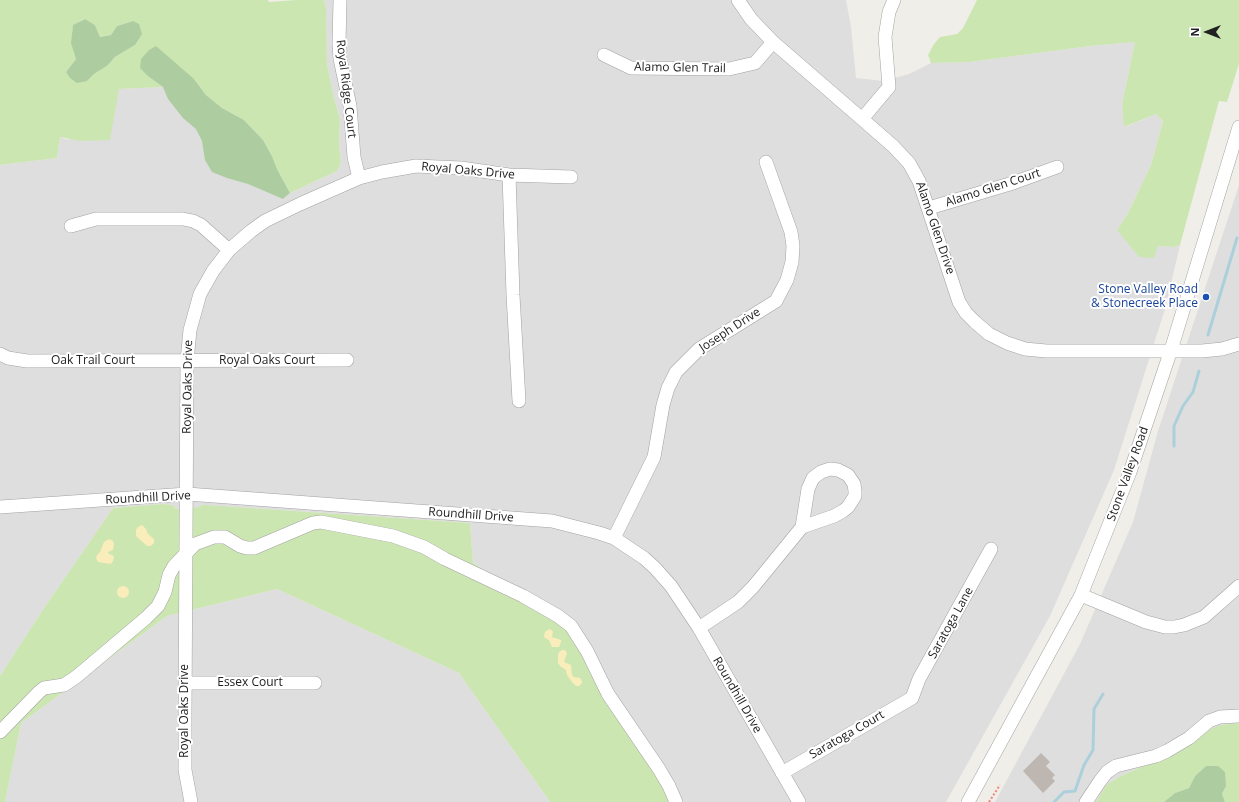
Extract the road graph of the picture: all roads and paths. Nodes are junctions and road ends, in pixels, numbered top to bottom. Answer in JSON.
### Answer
{"nodes":[{"id":1,"x":340,"y":0,"type":"edge"},
{"id":2,"x":738,"y":0,"type":"edge"},
{"id":3,"x":894,"y":0,"type":"edge"},
{"id":4,"x":773,"y":42,"type":"junction"},
{"id":5,"x":604,"y":55,"type":"dead end"},
{"id":6,"x":862,"y":119,"type":"junction"},
{"id":7,"x":1239,"y":127,"type":"edge"},
{"id":8,"x":766,"y":162,"type":"dead end"},
{"id":9,"x":1058,"y":167,"type":"dead end"},
{"id":10,"x":509,"y":175,"type":"junction"},
{"id":11,"x":572,"y":177,"type":"dead end"},
{"id":12,"x":358,"y":178,"type":"junction"},
{"id":13,"x":929,"y":208,"type":"junction"},
{"id":14,"x":71,"y":226,"type":"dead end"},
{"id":15,"x":229,"y":250,"type":"junction"},
{"id":16,"x":1239,"y":344,"type":"edge"},
{"id":17,"x":1172,"y":350,"type":"junction"},
{"id":18,"x":0,"y":354,"type":"edge"},
{"id":19,"x":347,"y":360,"type":"dead end"},
{"id":20,"x":187,"y":361,"type":"junction"},
{"id":21,"x":519,"y":401,"type":"dead end"},
{"id":22,"x":187,"y":494,"type":"junction"},
{"id":23,"x":0,"y":507,"type":"edge"},
{"id":24,"x":802,"y":526,"type":"junction"},
{"id":25,"x":614,"y":538,"type":"junction"},
{"id":26,"x":991,"y":549,"type":"dead end"},
{"id":27,"x":186,"y":554,"type":"junction"},
{"id":28,"x":1239,"y":586,"type":"edge"},
{"id":29,"x":1081,"y":595,"type":"junction"},
{"id":30,"x":699,"y":628,"type":"junction"},
{"id":31,"x":185,"y":683,"type":"junction"},
{"id":32,"x":315,"y":683,"type":"dead end"},
{"id":33,"x":912,"y":698,"type":"joint"},
{"id":34,"x":1239,"y":716,"type":"edge"},
{"id":35,"x":0,"y":732,"type":"edge"},
{"id":36,"x":782,"y":773,"type":"junction"},
{"id":37,"x":1000,"y":785,"type":"dead end"},
{"id":38,"x":191,"y":802,"type":"edge"},
{"id":39,"x":676,"y":802,"type":"edge"},
{"id":40,"x":799,"y":802,"type":"edge"},
{"id":41,"x":969,"y":802,"type":"edge"},
{"id":42,"x":989,"y":802,"type":"edge"},
{"id":43,"x":1086,"y":802,"type":"edge"}],
"edges":[{"from":1,"to":12,"type":"street","name":"Royal Ridge Court"},
{"from":2,"to":4,"type":"street","name":"Alamo Glen Drive"},
{"from":3,"to":6,"type":"street"},
{"from":4,"to":5,"type":"street","name":"Alamo Glen Trail"},
{"from":4,"to":6,"type":"street","name":"Alamo Glen Drive"},
{"from":6,"to":13,"type":"street","name":"Alamo Glen Drive"},
{"from":7,"to":17,"type":"street","name":"Stone Valley Road"},
{"from":8,"to":25,"type":"street","name":"Joseph Drive"},
{"from":9,"to":13,"type":"street","name":"Alamo Glen Court"},
{"from":10,"to":11,"type":"street","name":"Royal Oaks Drive"},
{"from":10,"to":12,"type":"street","name":"Royal Oaks Drive"},
{"from":10,"to":21,"type":"street"},
{"from":12,"to":15,"type":"street","name":"Royal Oaks Drive"},
{"from":13,"to":17,"type":"street","name":"Alamo Glen Drive"},
{"from":14,"to":15,"type":"street"},
{"from":15,"to":20,"type":"street","name":"Royal Oaks Drive"},
{"from":16,"to":17,"type":"street","name":"Alamo Glen Drive"},
{"from":17,"to":29,"type":"street","name":"Stone Valley Road"},
{"from":18,"to":20,"type":"street","name":"Oak Trail Court"},
{"from":19,"to":20,"type":"street","name":"Royal Oaks Court"},
{"from":20,"to":22,"type":"street","name":"Royal Oaks Drive"},
{"from":22,"to":23,"type":"street","name":"Roundhill Drive"},
{"from":22,"to":25,"type":"street","name":"Roundhill Drive"},
{"from":22,"to":27,"type":"street","name":"Royal Oaks Drive"},
{"from":24,"to":24,"type":"street"},
{"from":24,"to":30,"type":"street"},
{"from":25,"to":30,"type":"street","name":"Roundhill Drive"},
{"from":26,"to":33,"type":"street","name":"Saratoga Lane"},
{"from":27,"to":31,"type":"street","name":"Royal Oaks Drive"},
{"from":27,"to":35,"type":"street"},
{"from":27,"to":39,"type":"street"},
{"from":28,"to":29,"type":"street"},
{"from":29,"to":41,"type":"street","name":"Stone Valley Road"},
{"from":30,"to":36,"type":"street","name":"Roundhill Drive"},
{"from":31,"to":32,"type":"street","name":"Essex Court"},
{"from":31,"to":38,"type":"street","name":"Royal Oaks Drive"},
{"from":33,"to":36,"type":"street","name":"Saratoga Court"},
{"from":34,"to":43,"type":"street"},
{"from":36,"to":40,"type":"street","name":"Roundhill Drive"},
{"from":37,"to":42,"type":"path"}]}
